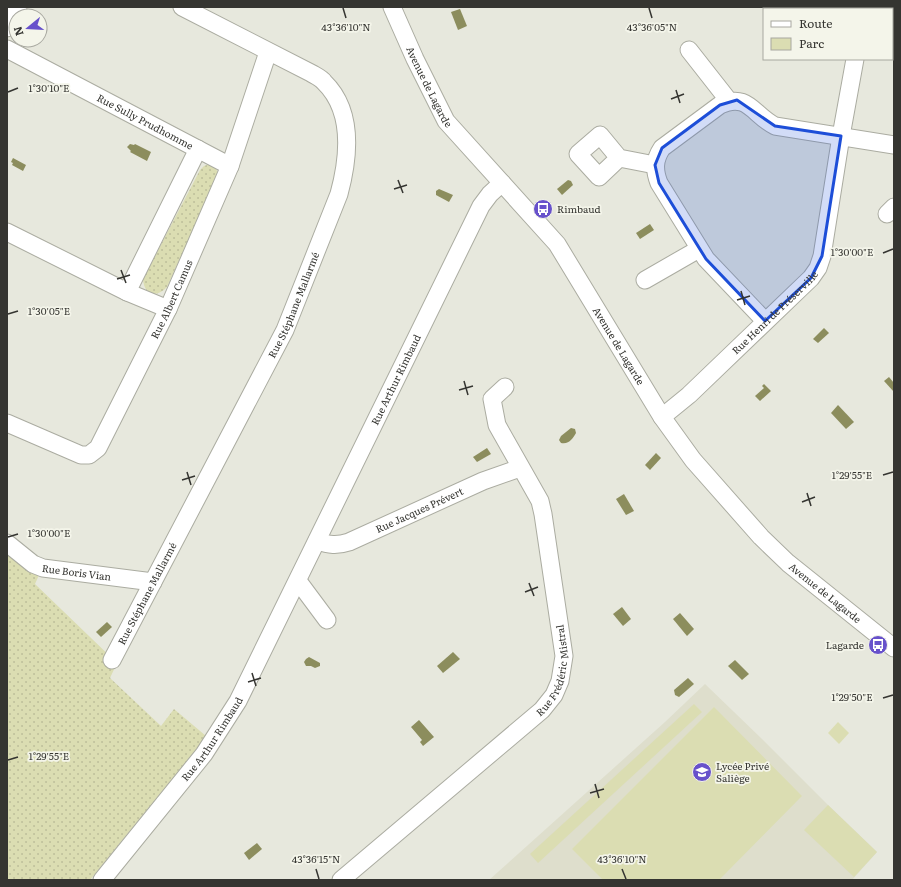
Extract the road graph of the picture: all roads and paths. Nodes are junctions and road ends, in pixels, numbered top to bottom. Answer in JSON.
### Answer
{"nodes":[{"id":1,"x":18,"y":7,"type":"edge"},
{"id":2,"x":182,"y":7,"type":"edge"},
{"id":3,"x":392,"y":7,"type":"edge"},
{"id":4,"x":7,"y":28,"type":"edge"},
{"id":5,"x":7,"y":49,"type":"edge"},
{"id":6,"x":689,"y":50,"type":"dead end"},
{"id":7,"x":268,"y":52,"type":"junction"},
{"id":8,"x":855,"y":60,"type":"edge"},
{"id":9,"x":729,"y":101,"type":"junction"},
{"id":10,"x":841,"y":136,"type":"junction"},
{"id":11,"x":894,"y":145,"type":"edge"},
{"id":12,"x":198,"y":149,"type":"junction"},
{"id":13,"x":619,"y":158,"type":"dead end"},
{"id":14,"x":655,"y":165,"type":"junction"},
{"id":15,"x":230,"y":166,"type":"junction"},
{"id":16,"x":502,"y":183,"type":"junction"},
{"id":17,"x":7,"y":232,"type":"edge"},
{"id":18,"x":699,"y":249,"type":"junction"},
{"id":19,"x":645,"y":280,"type":"dead end"},
{"id":20,"x":127,"y":292,"type":"junction"},
{"id":21,"x":168,"y":309,"type":"junction"},
{"id":22,"x":765,"y":321,"type":"junction"},
{"id":23,"x":505,"y":387,"type":"dead end"},
{"id":24,"x":662,"y":417,"type":"junction"},
{"id":25,"x":7,"y":423,"type":"edge"},
{"id":26,"x":520,"y":468,"type":"junction"},
{"id":27,"x":317,"y":541,"type":"junction"},
{"id":28,"x":7,"y":543,"type":"edge"},
{"id":29,"x":298,"y":581,"type":"junction"},
{"id":30,"x":153,"y":582,"type":"junction"},
{"id":31,"x":327,"y":620,"type":"dead end"},
{"id":32,"x":894,"y":648,"type":"edge"},
{"id":33,"x":112,"y":660,"type":"dead end"},
{"id":34,"x":102,"y":880,"type":"edge"},
{"id":35,"x":341,"y":880,"type":"edge"}],
"edges":[{"from":1,"to":4,"type":"street"},
{"from":2,"to":7,"type":"street","name":"Rue Stéphane Mallarmé"},
{"from":3,"to":16,"type":"street","name":"Avenue de Lagarde"},
{"from":5,"to":12,"type":"street","name":"Rue Sully Prudhomme"},
{"from":6,"to":9,"type":"street"},
{"from":7,"to":15,"type":"street","name":"Rue Albert Camus"},
{"from":7,"to":30,"type":"street","name":"Rue Stéphane Mallarmé"},
{"from":8,"to":10,"type":"street","name":"Rue Henri de Préserville"},
{"from":9,"to":10,"type":"street"},
{"from":9,"to":14,"type":"street"},
{"from":10,"to":11,"type":"street"},
{"from":10,"to":22,"type":"street","name":"Rue Henri de Préserville"},
{"from":12,"to":15,"type":"street","name":"Rue Sully Prudhomme"},
{"from":12,"to":20,"type":"street","name":"Rue Sully Prudhomme"},
{"from":13,"to":14,"type":"street"},
{"from":14,"to":18,"type":"street"},
{"from":15,"to":21,"type":"street","name":"Rue Albert Camus"},
{"from":16,"to":24,"type":"street","name":"Avenue de Lagarde"},
{"from":16,"to":27,"type":"street","name":"Rue Arthur Rimbaud"},
{"from":17,"to":20,"type":"street"},
{"from":18,"to":19,"type":"street"},
{"from":18,"to":22,"type":"street"},
{"from":20,"to":21,"type":"street"},
{"from":21,"to":25,"type":"street","name":"Rue Albert Camus"},
{"from":22,"to":24,"type":"street","name":"Rue Henri de Préserville"},
{"from":23,"to":26,"type":"street","name":"Rue Frédéric Mistral"},
{"from":24,"to":32,"type":"street","name":"Avenue de Lagarde"},
{"from":26,"to":27,"type":"street","name":"Rue Jacques Prévert"},
{"from":26,"to":35,"type":"street","name":"Rue Frédéric Mistral"},
{"from":27,"to":29,"type":"street","name":"Rue Arthur Rimbaud"},
{"from":28,"to":30,"type":"street","name":"Rue Boris Vian"},
{"from":29,"to":31,"type":"street"},
{"from":29,"to":34,"type":"street","name":"Rue Arthur Rimbaud"},
{"from":30,"to":33,"type":"street","name":"Rue Stéphane Mallarmé"}]}
